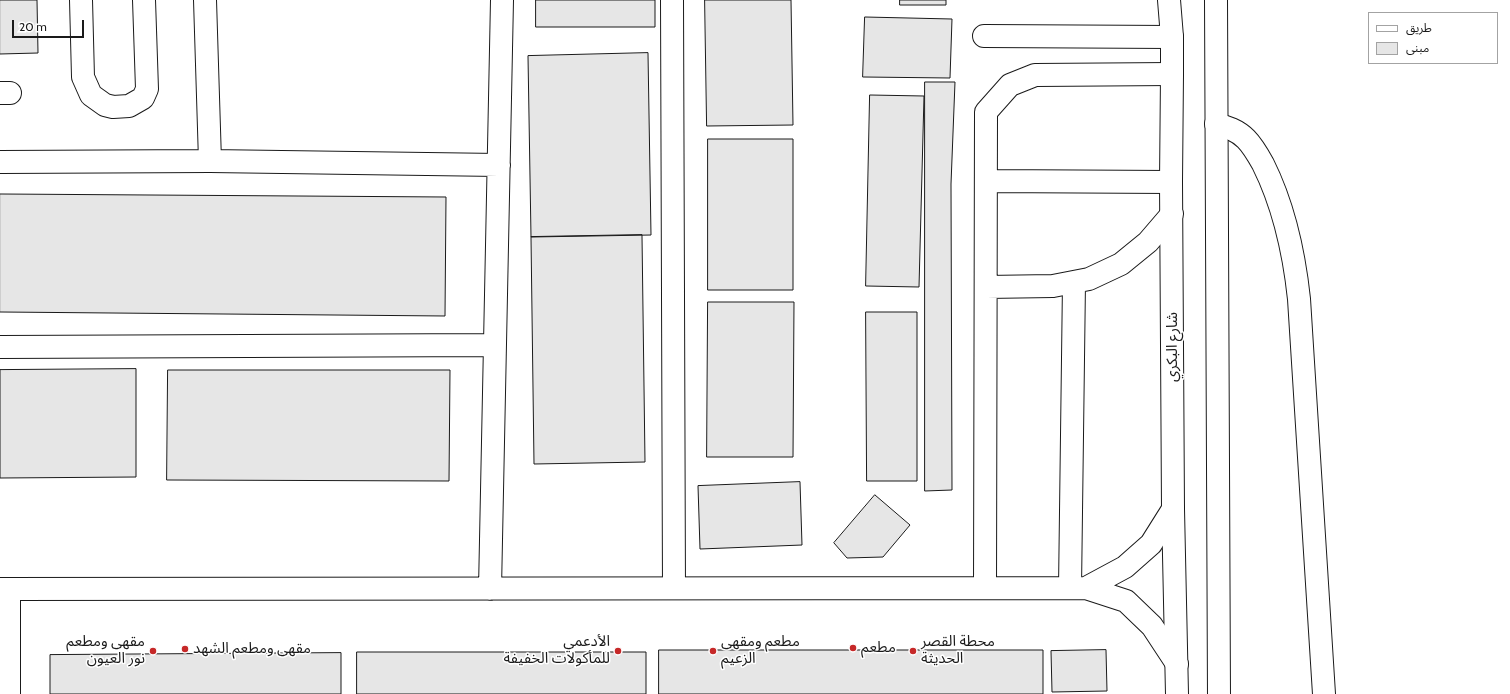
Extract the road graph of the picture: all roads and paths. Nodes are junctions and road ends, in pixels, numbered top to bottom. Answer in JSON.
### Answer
{"nodes":[{"id":1,"x":81,"y":0,"type":"edge"},
{"id":2,"x":144,"y":0,"type":"edge"},
{"id":3,"x":206,"y":0,"type":"edge"},
{"id":4,"x":502,"y":0,"type":"edge"},
{"id":5,"x":672,"y":0,"type":"edge"},
{"id":6,"x":1169,"y":0,"type":"edge"},
{"id":7,"x":1216,"y":0,"type":"edge"},
{"id":8,"x":984,"y":36,"type":"dead end"},
{"id":9,"x":1172,"y":37,"type":"junction"},
{"id":10,"x":1172,"y":74,"type":"junction"},
{"id":11,"x":1216,"y":124,"type":"junction"},
{"id":12,"x":210,"y":160,"type":"junction"},
{"id":13,"x":0,"y":162,"type":"edge"},
{"id":14,"x":499,"y":165,"type":"junction"},
{"id":15,"x":986,"y":181,"type":"junction"},
{"id":16,"x":1171,"y":182,"type":"junction"},
{"id":17,"x":1172,"y":214,"type":"junction"},
{"id":18,"x":1074,"y":282,"type":"junction"},
{"id":19,"x":986,"y":288,"type":"junction"},
{"id":20,"x":494,"y":345,"type":"junction"},
{"id":21,"x":0,"y":347,"type":"edge"},
{"id":22,"x":1173,"y":509,"type":"junction"},
{"id":23,"x":674,"y":588,"type":"junction"},
{"id":24,"x":985,"y":588,"type":"junction"},
{"id":25,"x":1078,"y":588,"type":"junction"},
{"id":26,"x":4,"y":589,"type":"edge"},
{"id":27,"x":490,"y":589,"type":"junction"},
{"id":28,"x":1177,"y":664,"type":"junction"},
{"id":29,"x":9,"y":694,"type":"edge"},
{"id":30,"x":1177,"y":694,"type":"edge"},
{"id":31,"x":1219,"y":694,"type":"edge"},
{"id":32,"x":1324,"y":694,"type":"edge"}],
"edges":[{"from":1,"to":2,"type":"street"},
{"from":3,"to":12,"type":"street"},
{"from":4,"to":14,"type":"street"},
{"from":5,"to":23,"type":"street"},
{"from":6,"to":9,"type":"street","name":"شارع البكري"},
{"from":7,"to":11,"type":"street"},
{"from":8,"to":9,"type":"street"},
{"from":9,"to":10,"type":"street","name":"شارع البكري"},
{"from":10,"to":15,"type":"street"},
{"from":10,"to":16,"type":"street","name":"شارع البكري"},
{"from":11,"to":31,"type":"street"},
{"from":11,"to":32,"type":"street"},
{"from":12,"to":13,"type":"street"},
{"from":12,"to":14,"type":"street"},
{"from":14,"to":20,"type":"street"},
{"from":15,"to":16,"type":"street"},
{"from":15,"to":19,"type":"street"},
{"from":16,"to":17,"type":"street","name":"شارع البكري"},
{"from":17,"to":18,"type":"street"},
{"from":17,"to":22,"type":"street","name":"شارع البكري"},
{"from":18,"to":19,"type":"street"},
{"from":18,"to":25,"type":"street"},
{"from":19,"to":24,"type":"street"},
{"from":20,"to":21,"type":"street"},
{"from":20,"to":27,"type":"street"},
{"from":22,"to":25,"type":"street"},
{"from":22,"to":28,"type":"street","name":"شارع البكري"},
{"from":23,"to":24,"type":"street"},
{"from":23,"to":27,"type":"street"},
{"from":24,"to":25,"type":"street"},
{"from":25,"to":28,"type":"street"},
{"from":26,"to":27,"type":"street"},
{"from":26,"to":29,"type":"street"},
{"from":28,"to":30,"type":"street","name":"شارع البكري"}]}
